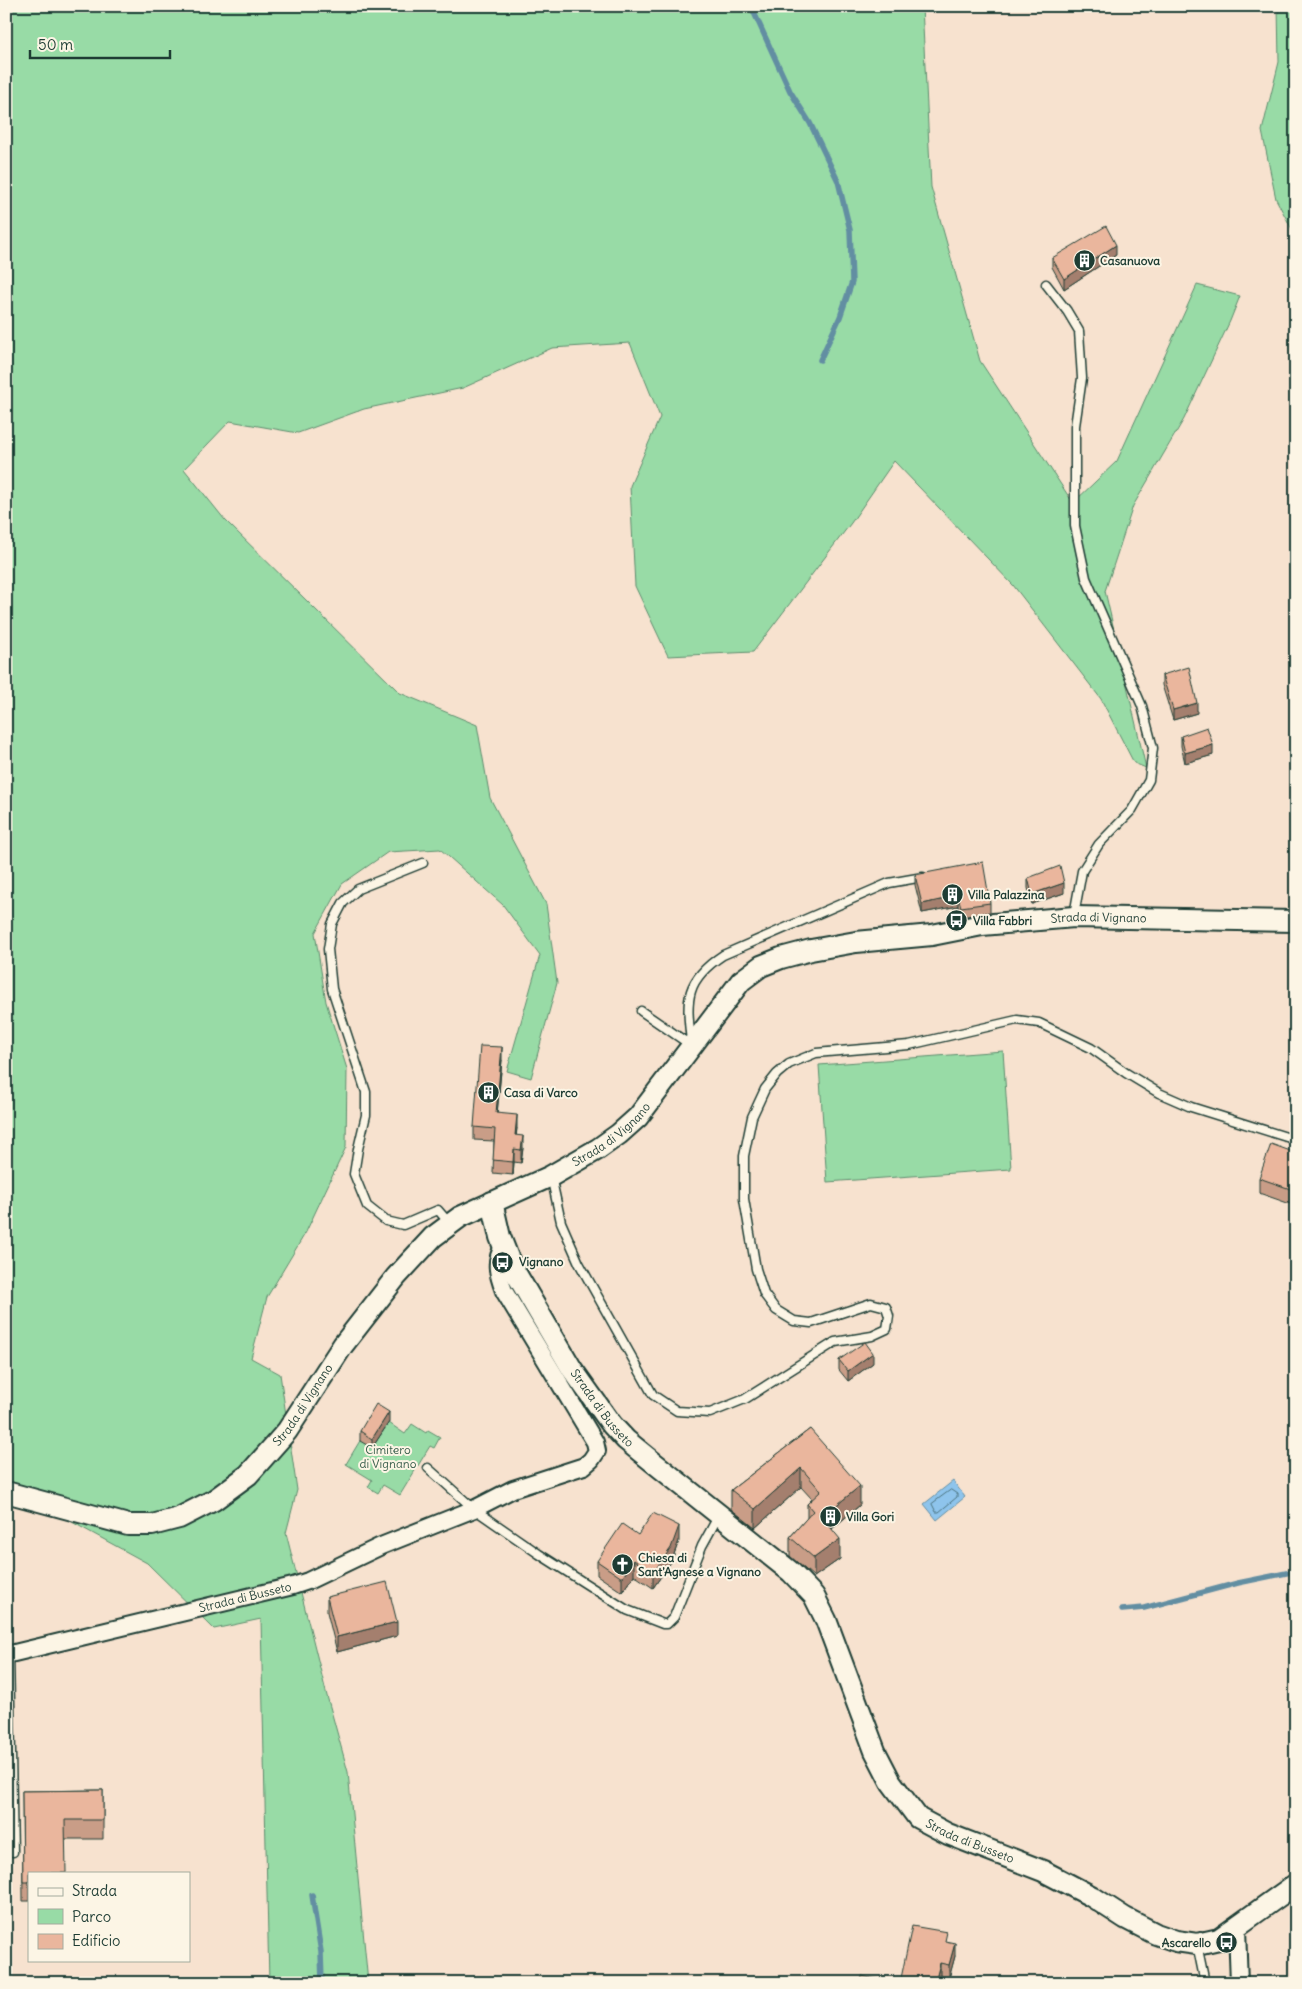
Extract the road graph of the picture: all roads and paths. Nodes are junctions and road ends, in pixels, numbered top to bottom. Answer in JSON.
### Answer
{"nodes":[{"id":1,"x":1046,"y":284,"type":"dead end"},
{"id":2,"x":423,"y":863,"type":"dead end"},
{"id":3,"x":923,"y":878,"type":"edge"},
{"id":4,"x":1074,"y":917,"type":"junction"},
{"id":5,"x":1296,"y":921,"type":"edge"},
{"id":6,"x":641,"y":1011,"type":"dead end"},
{"id":7,"x":692,"y":1046,"type":"junction"},
{"id":8,"x":1296,"y":1140,"type":"edge"},
{"id":9,"x":551,"y":1176,"type":"junction"},
{"id":10,"x":492,"y":1202,"type":"junction"},
{"id":11,"x":450,"y":1224,"type":"junction"},
{"id":12,"x":503,"y":1247,"type":"junction"},
{"id":13,"x":428,"y":1468,"type":"dead end"},
{"id":14,"x":6,"y":1492,"type":"edge"},
{"id":15,"x":474,"y":1509,"type":"junction"},
{"id":16,"x":719,"y":1515,"type":"junction"},
{"id":17,"x":8,"y":1654,"type":"edge"},
{"id":18,"x":13,"y":1852,"type":"dead end"},
{"id":19,"x":1296,"y":1884,"type":"edge"},
{"id":20,"x":1237,"y":1928,"type":"junction"},
{"id":21,"x":1197,"y":1944,"type":"junction"},
{"id":22,"x":1205,"y":1983,"type":"edge"},
{"id":23,"x":1239,"y":1983,"type":"edge"}],
"edges":[{"from":1,"to":4,"type":"lane"},
{"from":2,"to":11,"type":"lane"},
{"from":3,"to":7,"type":"lane"},
{"from":4,"to":5,"type":"street","name":"Strada di Vignano"},
{"from":4,"to":7,"type":"street","name":"Strada di Vignano"},
{"from":6,"to":7,"type":"lane"},
{"from":7,"to":9,"type":"street","name":"Strada di Vignano"},
{"from":8,"to":9,"type":"lane"},
{"from":9,"to":10,"type":"street","name":"Strada di Vignano"},
{"from":10,"to":11,"type":"street","name":"Strada di Vignano"},
{"from":10,"to":12,"type":"street","name":"Strada di Busseto"},
{"from":11,"to":14,"type":"street","name":"Strada di Vignano"},
{"from":12,"to":15,"type":"street","name":"Strada di Busseto"},
{"from":12,"to":16,"type":"street","name":"Strada di Busseto"},
{"from":13,"to":15,"type":"lane"},
{"from":15,"to":16,"type":"lane"},
{"from":15,"to":17,"type":"street","name":"Strada di Busseto"},
{"from":16,"to":21,"type":"street","name":"Strada di Busseto"},
{"from":17,"to":18,"type":"lane"},
{"from":19,"to":20,"type":"street","name":"Strada di Busseto"},
{"from":20,"to":21,"type":"street","name":"Strada di Busseto"},
{"from":20,"to":23,"type":"street"},
{"from":21,"to":22,"type":"lane"}]}
